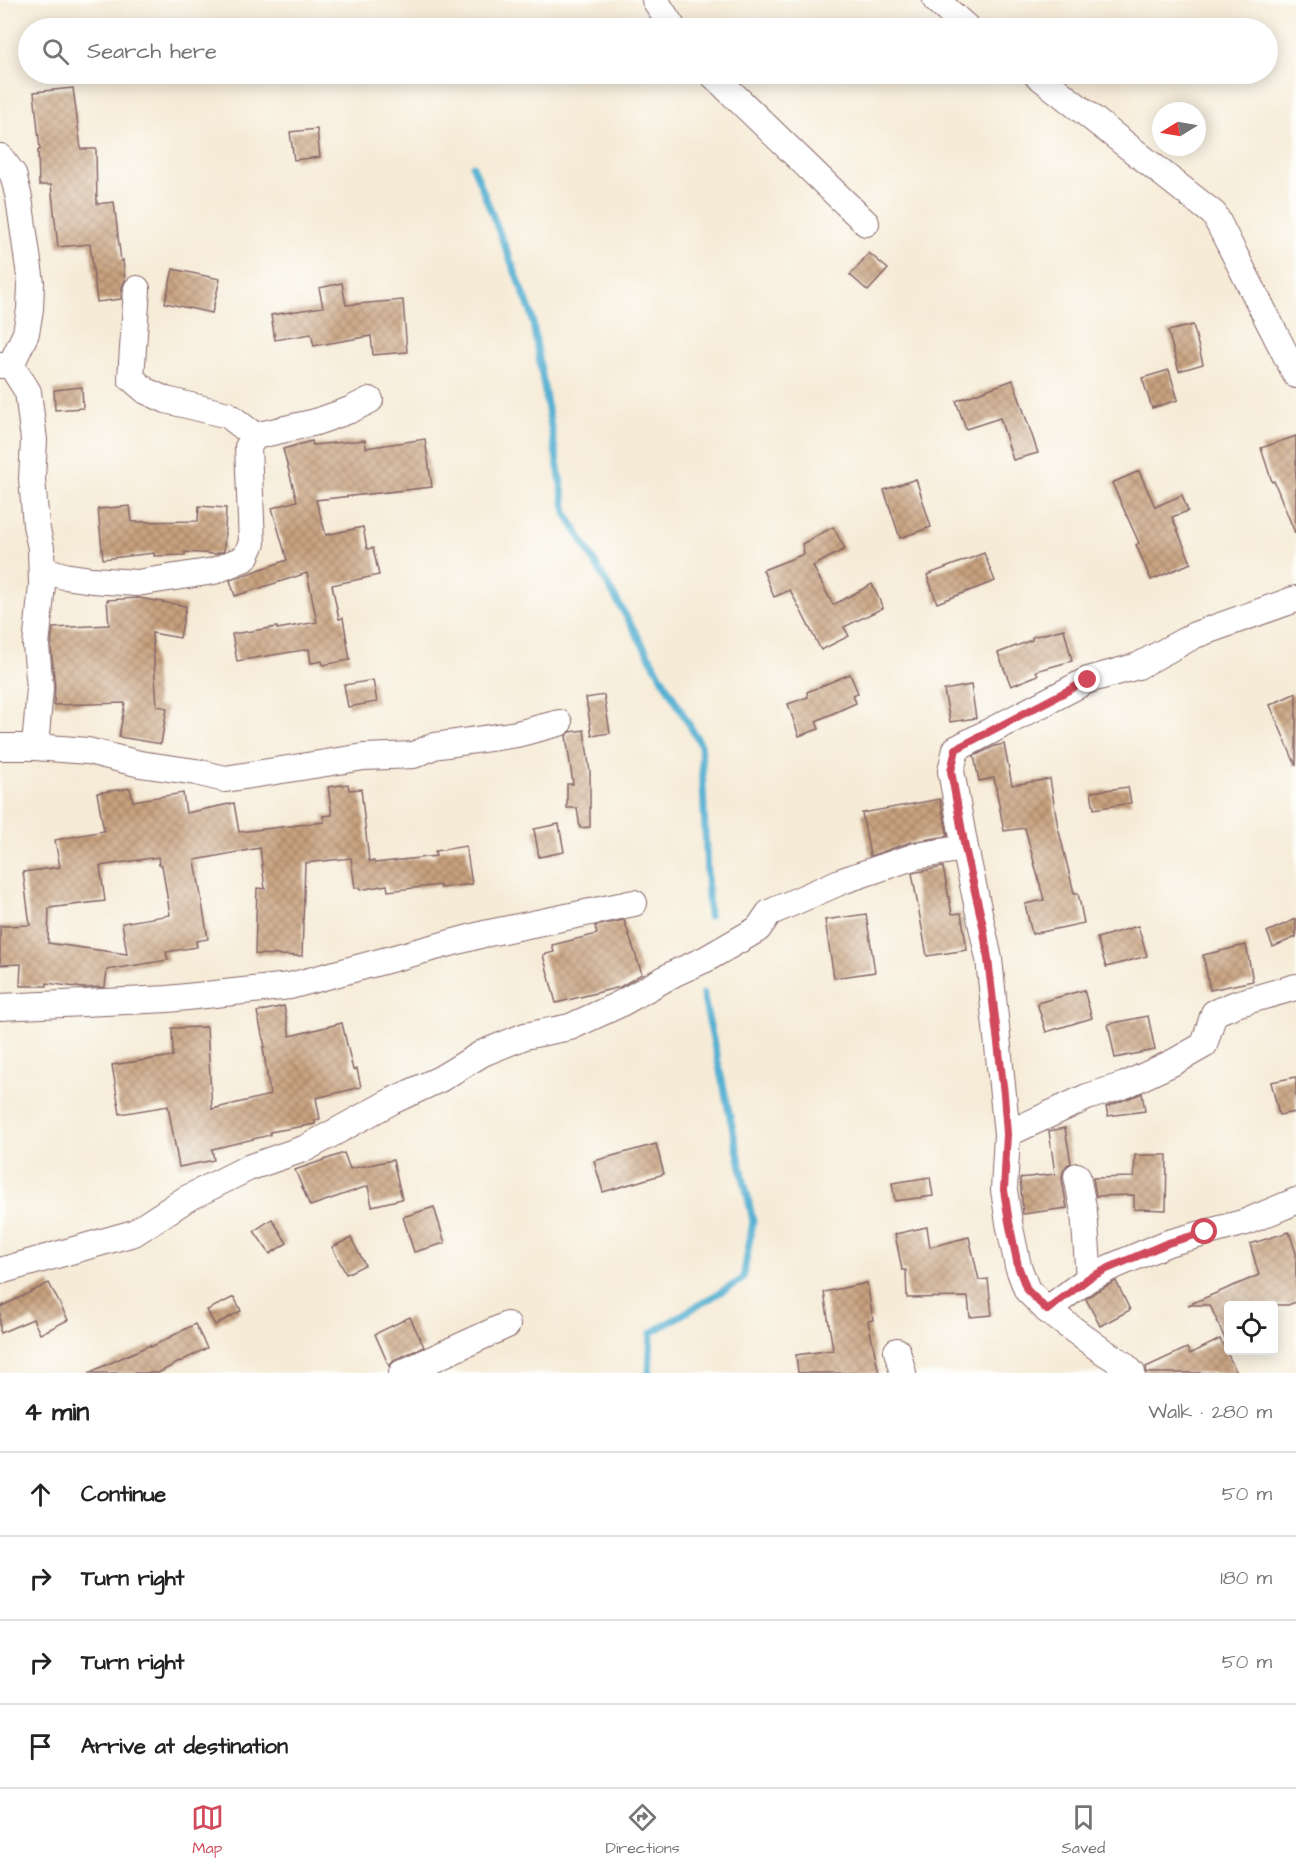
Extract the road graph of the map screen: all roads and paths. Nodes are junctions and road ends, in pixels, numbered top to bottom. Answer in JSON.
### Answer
{"nodes":[{"id":1,"x":655,"y":0,"type":"edge"},
{"id":2,"x":936,"y":0,"type":"edge"},
{"id":3,"x":667,"y":18,"type":"edge"},
{"id":4,"x":956,"y":18,"type":"edge"},
{"id":5,"x":722,"y":84,"type":"edge"},
{"id":6,"x":1049,"y":84,"type":"edge"},
{"id":7,"x":0,"y":157,"type":"edge"},
{"id":8,"x":866,"y":223,"type":"dead end"},
{"id":9,"x":137,"y":289,"type":"dead end"},
{"id":10,"x":6,"y":365,"type":"edge"},
{"id":11,"x":1296,"y":375,"type":"edge"},
{"id":12,"x":370,"y":400,"type":"dead end"},
{"id":13,"x":255,"y":435,"type":"junction"},
{"id":14,"x":42,"y":569,"type":"junction"},
{"id":15,"x":1296,"y":599,"type":"edge"},
{"id":16,"x":559,"y":723,"type":"dead end"},
{"id":17,"x":0,"y":747,"type":"edge"},
{"id":18,"x":36,"y":747,"type":"junction"},
{"id":19,"x":965,"y":848,"type":"junction"},
{"id":20,"x":634,"y":903,"type":"dead end"},
{"id":21,"x":1296,"y":987,"type":"edge"},
{"id":22,"x":0,"y":1007,"type":"edge"},
{"id":23,"x":1007,"y":1134,"type":"junction"},
{"id":24,"x":1077,"y":1176,"type":"dead end"},
{"id":25,"x":1296,"y":1201,"type":"edge"},
{"id":26,"x":0,"y":1271,"type":"edge"},
{"id":27,"x":1089,"y":1278,"type":"junction"},
{"id":28,"x":1047,"y":1310,"type":"junction"},
{"id":29,"x":507,"y":1325,"type":"dead end"},
{"id":30,"x":402,"y":1373,"type":"edge"},
{"id":31,"x":1132,"y":1373,"type":"edge"}],
"edges":[{"from":1,"to":3,"type":"street"},
{"from":2,"to":4,"type":"street"},
{"from":5,"to":8,"type":"street"},
{"from":6,"to":11,"type":"street"},
{"from":7,"to":10,"type":"street"},
{"from":9,"to":13,"type":"street"},
{"from":10,"to":14,"type":"street"},
{"from":12,"to":13,"type":"street"},
{"from":13,"to":14,"type":"street"},
{"from":14,"to":18,"type":"street"},
{"from":15,"to":19,"type":"street"},
{"from":16,"to":18,"type":"street"},
{"from":17,"to":18,"type":"street"},
{"from":19,"to":23,"type":"street"},
{"from":19,"to":26,"type":"street"},
{"from":20,"to":22,"type":"street"},
{"from":21,"to":23,"type":"street"},
{"from":23,"to":28,"type":"street"},
{"from":24,"to":27,"type":"street"},
{"from":25,"to":27,"type":"street"},
{"from":27,"to":28,"type":"street"},
{"from":28,"to":31,"type":"street"},
{"from":29,"to":30,"type":"street"}]}
